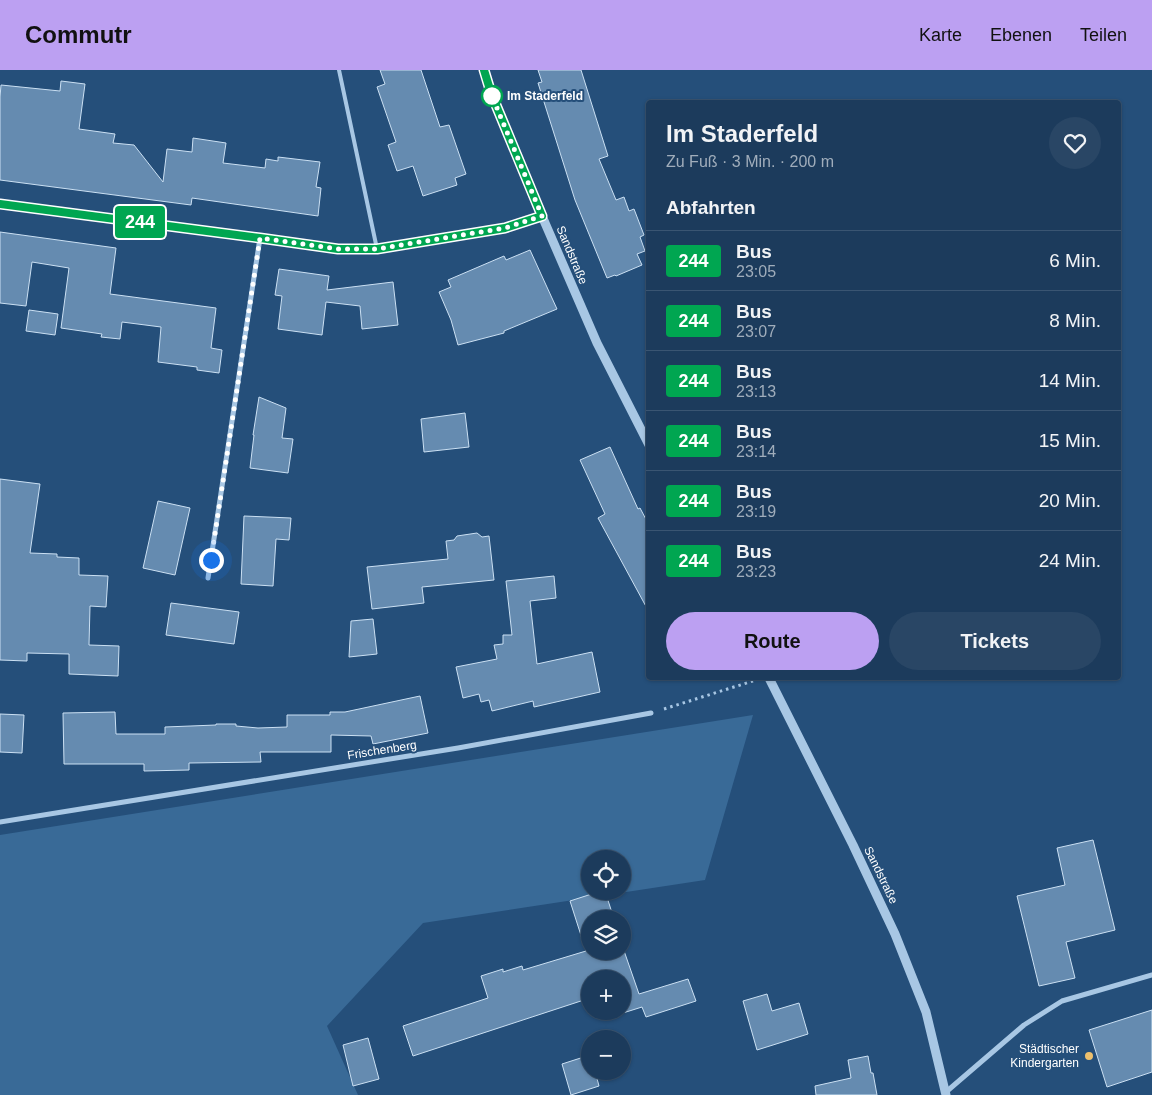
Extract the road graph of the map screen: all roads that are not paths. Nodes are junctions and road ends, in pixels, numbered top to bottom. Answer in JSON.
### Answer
{"nodes":[{"id":1,"x":339,"y":70,"type":"edge"},
{"id":2,"x":484,"y":70,"type":"edge"},
{"id":3,"x":0,"y":204,"type":"edge"},
{"id":4,"x":542,"y":216,"type":"junction"},
{"id":5,"x":260,"y":238,"type":"junction"},
{"id":6,"x":377,"y":249,"type":"junction"},
{"id":7,"x":646,"y":439,"type":"edge"},
{"id":8,"x":208,"y":578,"type":"dead end"},
{"id":9,"x":770,"y":680,"type":"edge"},
{"id":10,"x":651,"y":713,"type":"road end"},
{"id":11,"x":0,"y":822,"type":"edge"},
{"id":12,"x":1152,"y":975,"type":"edge"},
{"id":13,"x":946,"y":1094,"type":"edge"}],
"edges":[{"from":1,"to":6,"type":"lane"},
{"from":2,"to":4,"type":"street","name":"Sandstraße"},
{"from":3,"to":5,"type":"street"},
{"from":4,"to":6,"type":"street"},
{"from":4,"to":7,"type":"street","name":"Sandstraße"},
{"from":5,"to":6,"type":"street"},
{"from":5,"to":8,"type":"street"},
{"from":9,"to":13,"type":"street","name":"Sandstraße"},
{"from":10,"to":11,"type":"street","name":"Frischenberg"},
{"from":12,"to":13,"type":"street","name":"Sandstraße"}]}
